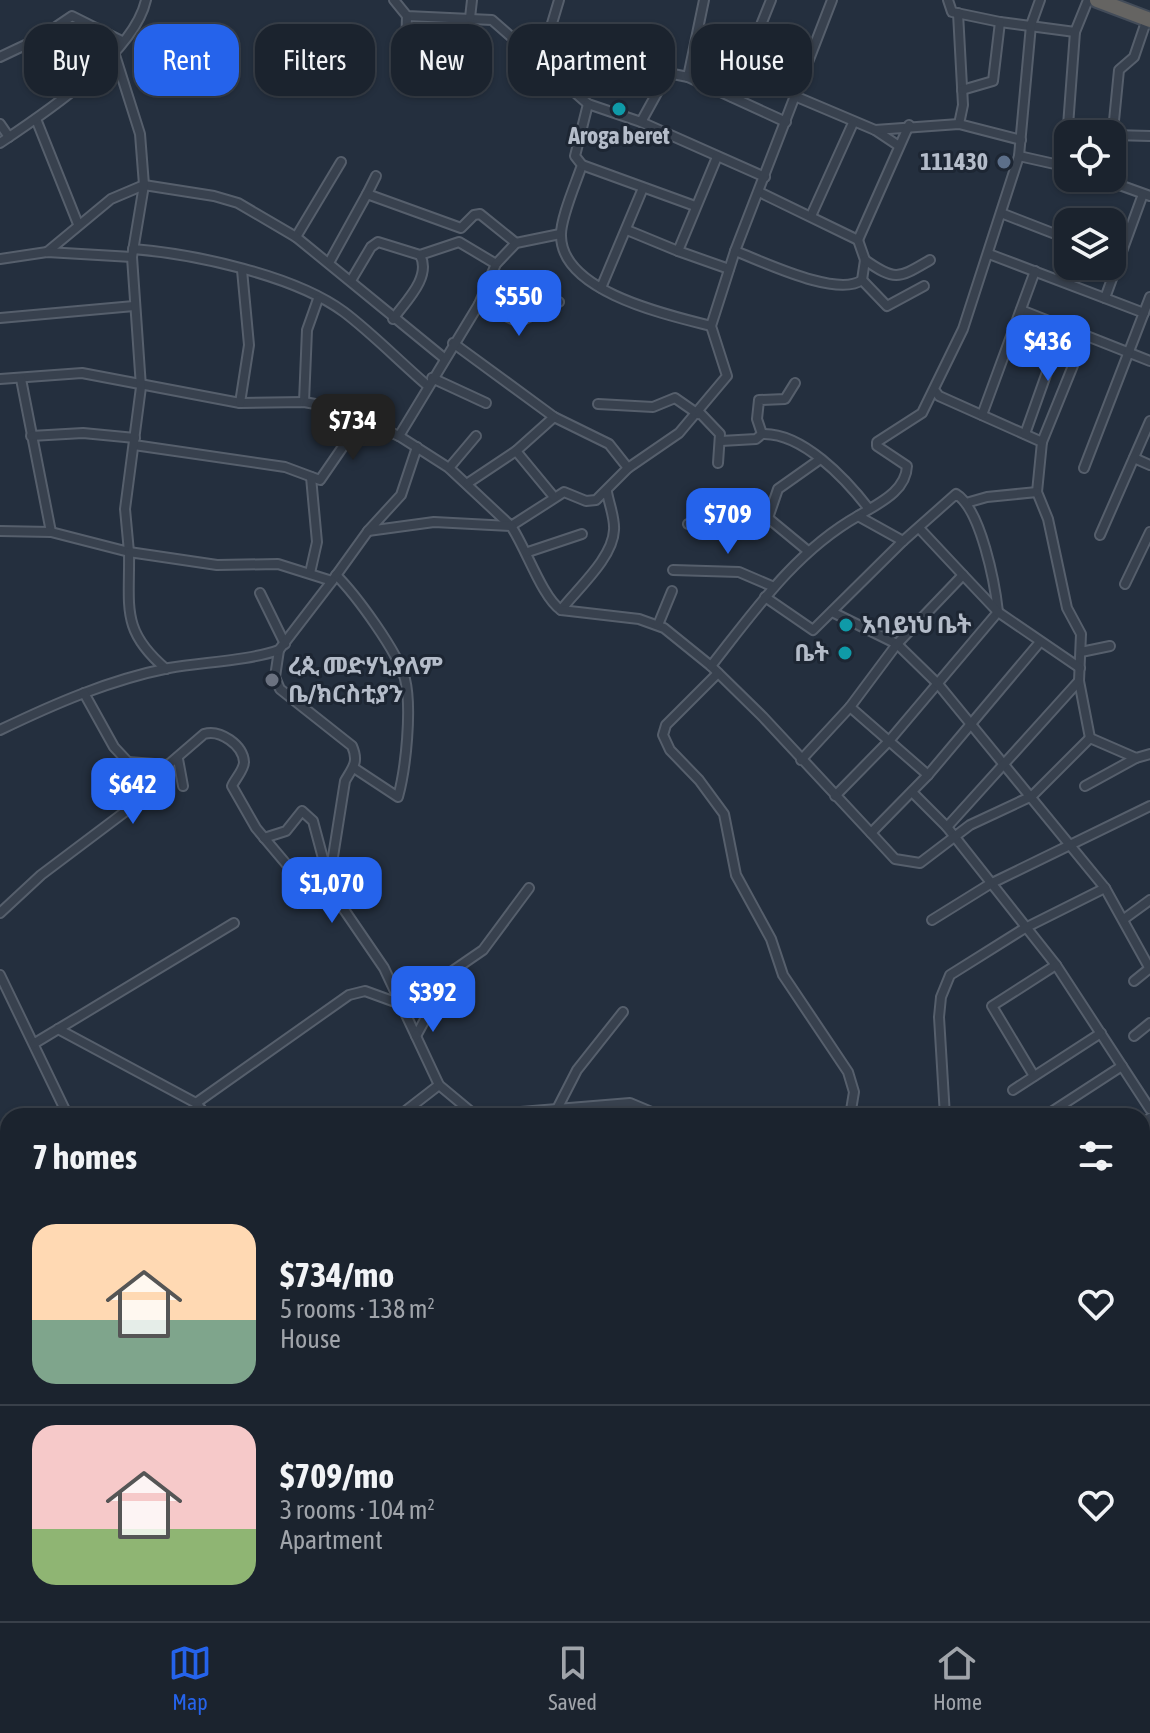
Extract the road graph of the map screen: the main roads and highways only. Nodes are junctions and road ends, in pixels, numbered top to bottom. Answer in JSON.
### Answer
{"nodes":[{"id":1,"x":1097,"y":0,"type":"edge"},
{"id":2,"x":1148,"y":20,"type":"edge"}],
"edges":[{"from":1,"to":2,"type":"highway"}]}
